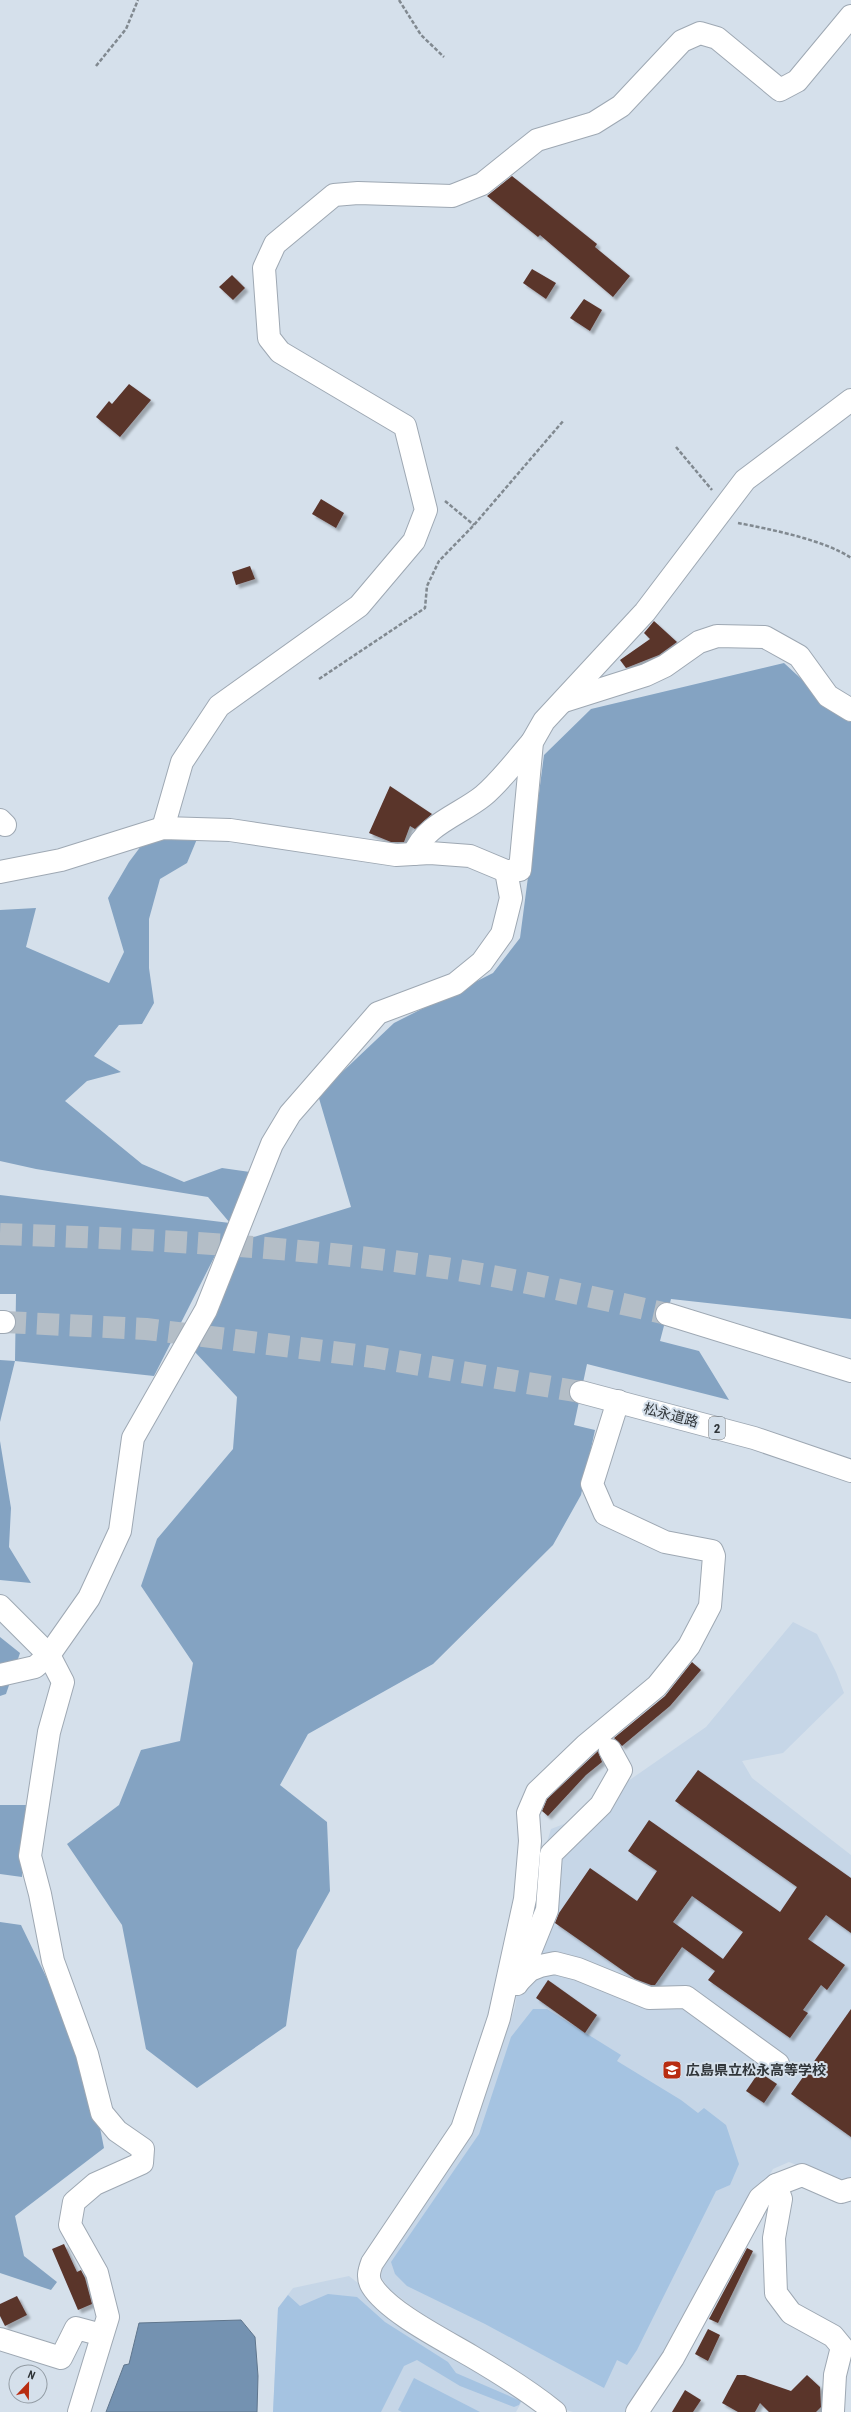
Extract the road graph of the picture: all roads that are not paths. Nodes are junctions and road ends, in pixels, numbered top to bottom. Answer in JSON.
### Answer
{"nodes":[{"id":1,"x":851,"y":16,"type":"edge"},
{"id":2,"x":851,"y":400,"type":"edge"},
{"id":3,"x":563,"y":702,"type":"junction"},
{"id":4,"x":851,"y":710,"type":"edge"},
{"id":5,"x":532,"y":742,"type":"junction"},
{"id":6,"x":163,"y":828,"type":"junction"},
{"id":7,"x":414,"y":854,"type":"junction"},
{"id":8,"x":506,"y":871,"type":"junction"},
{"id":9,"x":0,"y":872,"type":"edge"},
{"id":10,"x":667,"y":1314,"type":"tunnel mouth"},
{"id":11,"x":851,"y":1370,"type":"edge"},
{"id":12,"x":581,"y":1392,"type":"tunnel mouth"},
{"id":13,"x":618,"y":1401,"type":"junction"},
{"id":14,"x":851,"y":1471,"type":"edge"},
{"id":15,"x":0,"y":1606,"type":"edge"},
{"id":16,"x":49,"y":1655,"type":"junction"},
{"id":17,"x":0,"y":1675,"type":"edge"},
{"id":18,"x":610,"y":1750,"type":"dead end"},
{"id":19,"x":518,"y":1982,"type":"junction"},
{"id":20,"x":499,"y":2018,"type":"junction"},
{"id":21,"x":778,"y":2064,"type":"dead end"},
{"id":22,"x":776,"y":2185,"type":"junction"},
{"id":23,"x":851,"y":2188,"type":"edge"},
{"id":24,"x":102,"y":2336,"type":"junction"},
{"id":25,"x":0,"y":2339,"type":"edge"},
{"id":26,"x":851,"y":2400,"type":"edge"},
{"id":27,"x":79,"y":2412,"type":"edge"},
{"id":28,"x":555,"y":2412,"type":"edge"},
{"id":29,"x":637,"y":2412,"type":"edge"},
{"id":30,"x":832,"y":2412,"type":"edge"}],
"edges":[{"from":1,"to":6,"type":"main road"},
{"from":2,"to":3,"type":"main road"},
{"from":3,"to":4,"type":"main road"},
{"from":3,"to":5,"type":"main road"},
{"from":5,"to":7,"type":"main road"},
{"from":5,"to":8,"type":"main road"},
{"from":6,"to":7,"type":"main road"},
{"from":6,"to":9,"type":"main road"},
{"from":7,"to":8,"type":"main road"},
{"from":8,"to":16,"type":"main road"},
{"from":10,"to":11,"type":"main road"},
{"from":12,"to":13,"type":"main road","name":"松永道路","number":"2"},
{"from":13,"to":14,"type":"main road","name":"松永道路","number":"2"},
{"from":13,"to":20,"type":"main road"},
{"from":15,"to":16,"type":"main road"},
{"from":16,"to":17,"type":"main road"},
{"from":16,"to":24,"type":"main road"},
{"from":18,"to":19,"type":"main road"},
{"from":19,"to":20,"type":"main road"},
{"from":19,"to":21,"type":"main road"},
{"from":20,"to":28,"type":"main road"},
{"from":22,"to":23,"type":"main road"},
{"from":22,"to":29,"type":"main road"},
{"from":22,"to":30,"type":"main road"},
{"from":24,"to":25,"type":"main road"},
{"from":24,"to":27,"type":"main road"},
{"from":26,"to":30,"type":"main road"}]}
